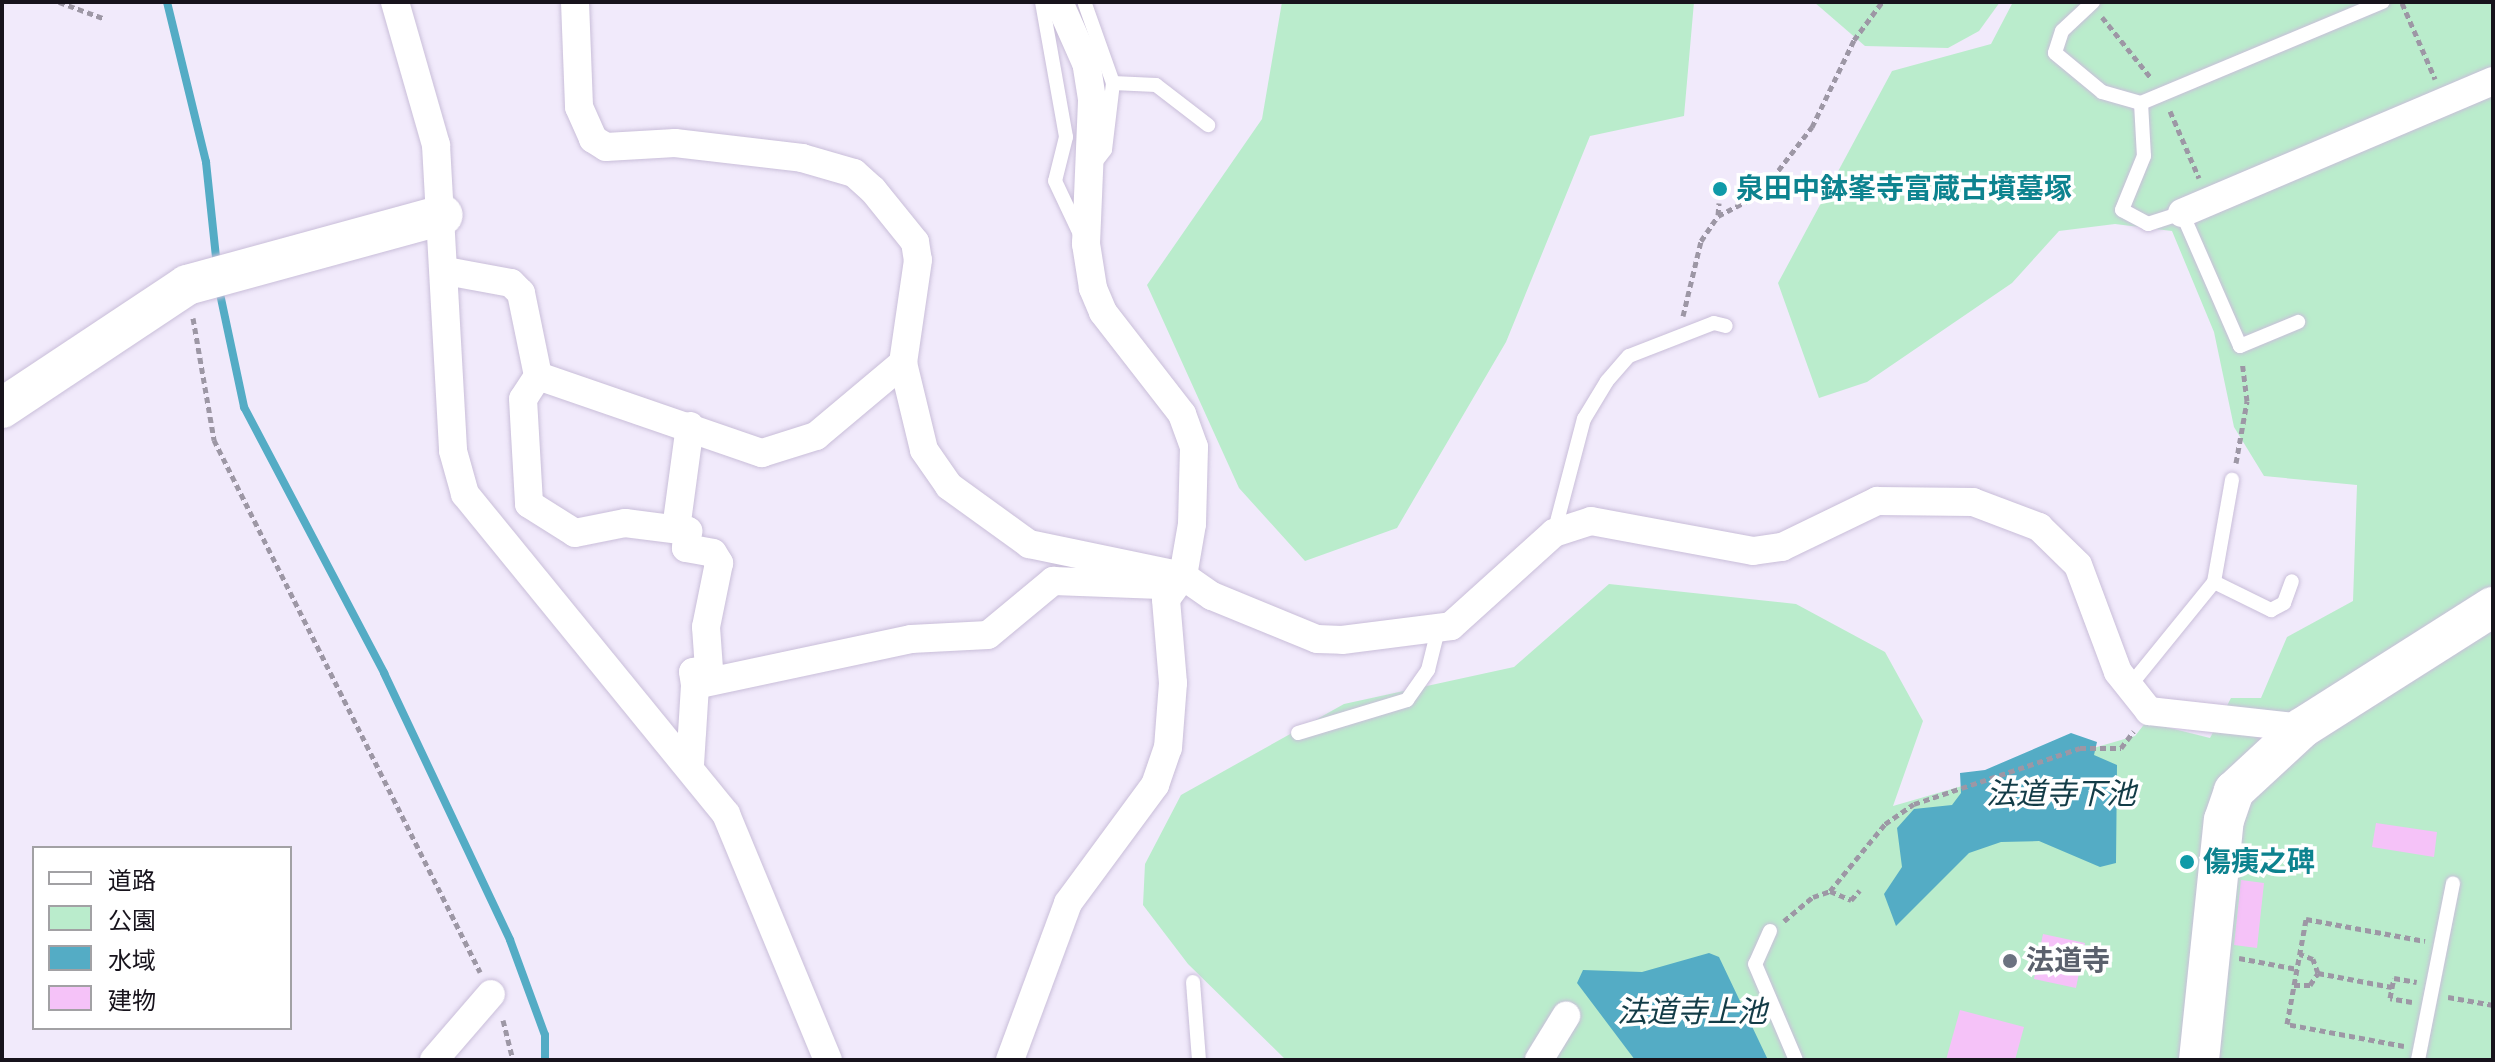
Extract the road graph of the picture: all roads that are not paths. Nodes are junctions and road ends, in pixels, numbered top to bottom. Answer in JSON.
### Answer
{"nodes":[{"id":1,"x":395,"y":2,"type":"edge"},
{"id":2,"x":575,"y":2,"type":"edge"},
{"id":3,"x":1042,"y":2,"type":"edge"},
{"id":4,"x":2093,"y":2,"type":"edge"},
{"id":5,"x":2383,"y":2,"type":"edge"},
{"id":6,"x":1072,"y":3,"type":"edge"},
{"id":7,"x":2493,"y":81,"type":"edge"},
{"id":8,"x":1113,"y":83,"type":"junction"},
{"id":9,"x":2141,"y":103,"type":"junction"},
{"id":10,"x":1208,"y":125,"type":"dead end"},
{"id":11,"x":1091,"y":168,"type":"junction"},
{"id":12,"x":2182,"y":213,"type":"junction"},
{"id":13,"x":443,"y":215,"type":"junction"},
{"id":14,"x":1086,"y":244,"type":"junction"},
{"id":15,"x":446,"y":271,"type":"junction"},
{"id":16,"x":2298,"y":322,"type":"dead end"},
{"id":17,"x":1726,"y":326,"type":"dead end"},
{"id":18,"x":903,"y":363,"type":"junction"},
{"id":19,"x":538,"y":376,"type":"junction"},
{"id":20,"x":2,"y":408,"type":"edge"},
{"id":21,"x":690,"y":426,"type":"junction"},
{"id":22,"x":2232,"y":480,"type":"road end"},
{"id":23,"x":676,"y":529,"type":"junction"},
{"id":24,"x":1554,"y":533,"type":"junction"},
{"id":25,"x":1178,"y":581,"type":"junction"},
{"id":26,"x":2292,"y":581,"type":"dead end"},
{"id":27,"x":2214,"y":582,"type":"junction"},
{"id":28,"x":2493,"y":607,"type":"edge"},
{"id":29,"x":1438,"y":630,"type":"junction"},
{"id":30,"x":695,"y":685,"type":"junction"},
{"id":31,"x":2128,"y":688,"type":"junction"},
{"id":32,"x":2302,"y":728,"type":"junction"},
{"id":33,"x":1298,"y":733,"type":"dead end"},
{"id":34,"x":690,"y":765,"type":"junction"},
{"id":35,"x":2453,"y":883,"type":"dead end"},
{"id":36,"x":1770,"y":931,"type":"road end"},
{"id":37,"x":1193,"y":982,"type":"dead end"},
{"id":38,"x":491,"y":994,"type":"road end"},
{"id":39,"x":1566,"y":1016,"type":"dead end"},
{"id":40,"x":2420,"y":1054,"type":"edge"},
{"id":41,"x":434,"y":1060,"type":"edge"},
{"id":42,"x":828,"y":1060,"type":"edge"},
{"id":43,"x":1010,"y":1060,"type":"edge"},
{"id":44,"x":1199,"y":1060,"type":"edge"},
{"id":45,"x":1539,"y":1060,"type":"edge"},
{"id":46,"x":1796,"y":1060,"type":"edge"},
{"id":47,"x":2199,"y":1060,"type":"edge"}],
"edges":[{"from":1,"to":13,"type":"street"},
{"from":2,"to":18,"type":"street"},
{"from":3,"to":14,"type":"lane"},
{"from":4,"to":9,"type":"lane"},
{"from":5,"to":9,"type":"lane"},
{"from":6,"to":8,"type":"lane"},
{"from":6,"to":11,"type":"street"},
{"from":7,"to":12,"type":"street"},
{"from":8,"to":10,"type":"lane"},
{"from":8,"to":11,"type":"lane"},
{"from":9,"to":12,"type":"lane"},
{"from":11,"to":14,"type":"street"},
{"from":12,"to":16,"type":"lane"},
{"from":13,"to":15,"type":"street"},
{"from":13,"to":20,"type":"street"},
{"from":14,"to":25,"type":"street"},
{"from":15,"to":19,"type":"street"},
{"from":15,"to":34,"type":"street"},
{"from":17,"to":24,"type":"lane"},
{"from":18,"to":21,"type":"street"},
{"from":18,"to":25,"type":"street"},
{"from":19,"to":21,"type":"street"},
{"from":19,"to":23,"type":"street"},
{"from":21,"to":23,"type":"street"},
{"from":22,"to":27,"type":"lane"},
{"from":23,"to":30,"type":"street"},
{"from":24,"to":29,"type":"street"},
{"from":24,"to":31,"type":"street"},
{"from":25,"to":29,"type":"street"},
{"from":25,"to":30,"type":"street"},
{"from":25,"to":43,"type":"street"},
{"from":26,"to":27,"type":"lane"},
{"from":27,"to":31,"type":"lane"},
{"from":28,"to":32,"type":"street"},
{"from":29,"to":33,"type":"lane"},
{"from":30,"to":34,"type":"street"},
{"from":31,"to":32,"type":"street"},
{"from":32,"to":47,"type":"street"},
{"from":34,"to":42,"type":"street"},
{"from":35,"to":40,"type":"lane"},
{"from":36,"to":46,"type":"lane"},
{"from":37,"to":44,"type":"lane"},
{"from":38,"to":41,"type":"street"},
{"from":39,"to":45,"type":"street"}]}
